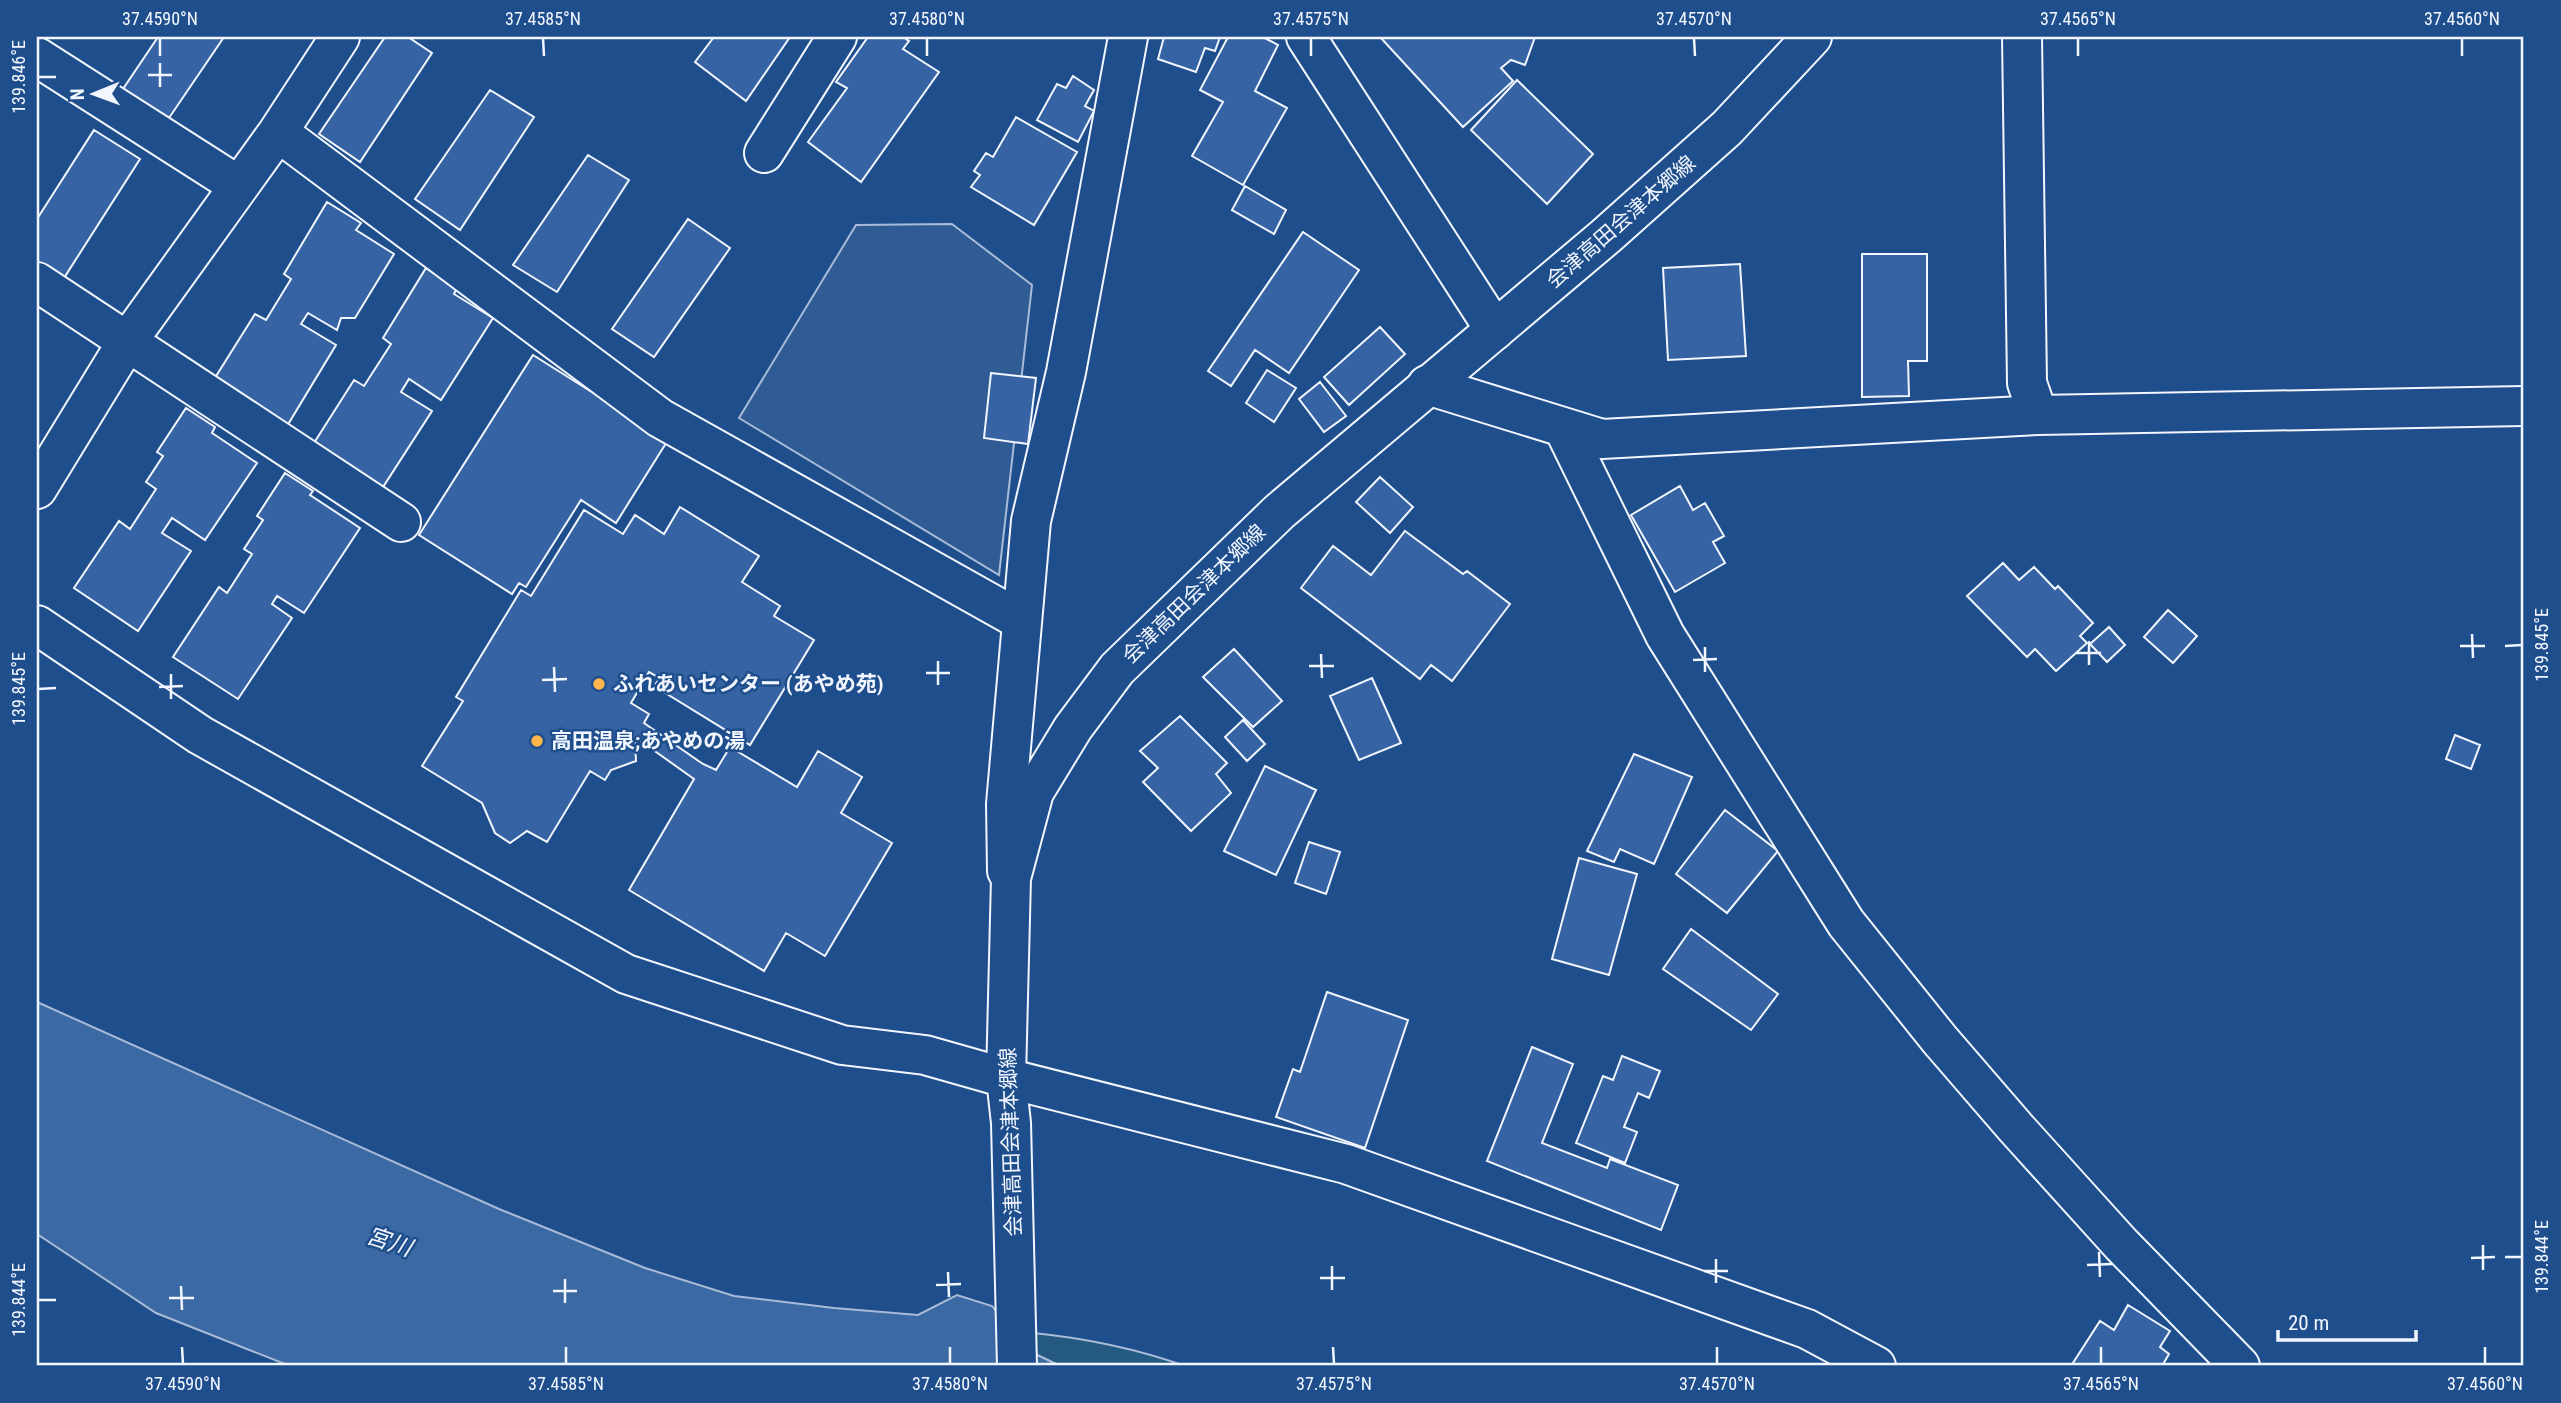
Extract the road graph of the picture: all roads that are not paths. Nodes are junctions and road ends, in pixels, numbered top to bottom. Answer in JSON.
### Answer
{"nodes":[{"id":1,"x":340,"y":37,"type":"edge"},
{"id":2,"x":837,"y":37,"type":"edge"},
{"id":3,"x":1128,"y":37,"type":"edge"},
{"id":4,"x":1306,"y":37,"type":"edge"},
{"id":5,"x":1812,"y":37,"type":"edge"},
{"id":6,"x":2022,"y":37,"type":"edge"},
{"id":7,"x":37,"y":57,"type":"edge"},
{"id":8,"x":278,"y":132,"type":"junction"},
{"id":9,"x":764,"y":153,"type":"dead end"},
{"id":10,"x":239,"y":186,"type":"junction"},
{"id":11,"x":37,"y":282,"type":"edge"},
{"id":12,"x":1494,"y":330,"type":"junction"},
{"id":13,"x":127,"y":342,"type":"junction"},
{"id":14,"x":1427,"y":385,"type":"junction"},
{"id":15,"x":2524,"y":406,"type":"edge"},
{"id":16,"x":2038,"y":415,"type":"junction"},
{"id":17,"x":1563,"y":427,"type":"junction"},
{"id":18,"x":37,"y":489,"type":"edge"},
{"id":19,"x":401,"y":522,"type":"dead end"},
{"id":20,"x":1021,"y":621,"type":"junction"},
{"id":21,"x":37,"y":625,"type":"edge"},
{"id":22,"x":1009,"y":1006,"type":"junction"},
{"id":23,"x":1006,"y":1078,"type":"junction"},
{"id":24,"x":1017,"y":1366,"type":"edge"},
{"id":25,"x":1876,"y":1366,"type":"edge"},
{"id":26,"x":2240,"y":1366,"type":"edge"}],
"edges":[{"from":1,"to":8,"type":"street"},
{"from":2,"to":9,"type":"street"},
{"from":3,"to":20,"type":"street"},
{"from":4,"to":12,"type":"street"},
{"from":5,"to":12,"type":"street","name":"会津高田会津本郷線"},
{"from":6,"to":16,"type":"street"},
{"from":7,"to":10,"type":"street"},
{"from":8,"to":10,"type":"street"},
{"from":8,"to":20,"type":"street"},
{"from":10,"to":13,"type":"street"},
{"from":11,"to":13,"type":"street"},
{"from":12,"to":14,"type":"street","name":"会津高田会津本郷線"},
{"from":13,"to":18,"type":"street"},
{"from":13,"to":19,"type":"street"},
{"from":14,"to":17,"type":"street"},
{"from":14,"to":22,"type":"street","name":"会津高田会津本郷線"},
{"from":15,"to":16,"type":"street"},
{"from":16,"to":17,"type":"street"},
{"from":17,"to":26,"type":"street"},
{"from":20,"to":22,"type":"street"},
{"from":21,"to":23,"type":"street"},
{"from":22,"to":23,"type":"street","name":"会津高田会津本郷線"},
{"from":23,"to":24,"type":"street","name":"会津高田会津本郷線"},
{"from":23,"to":25,"type":"street"}]}
